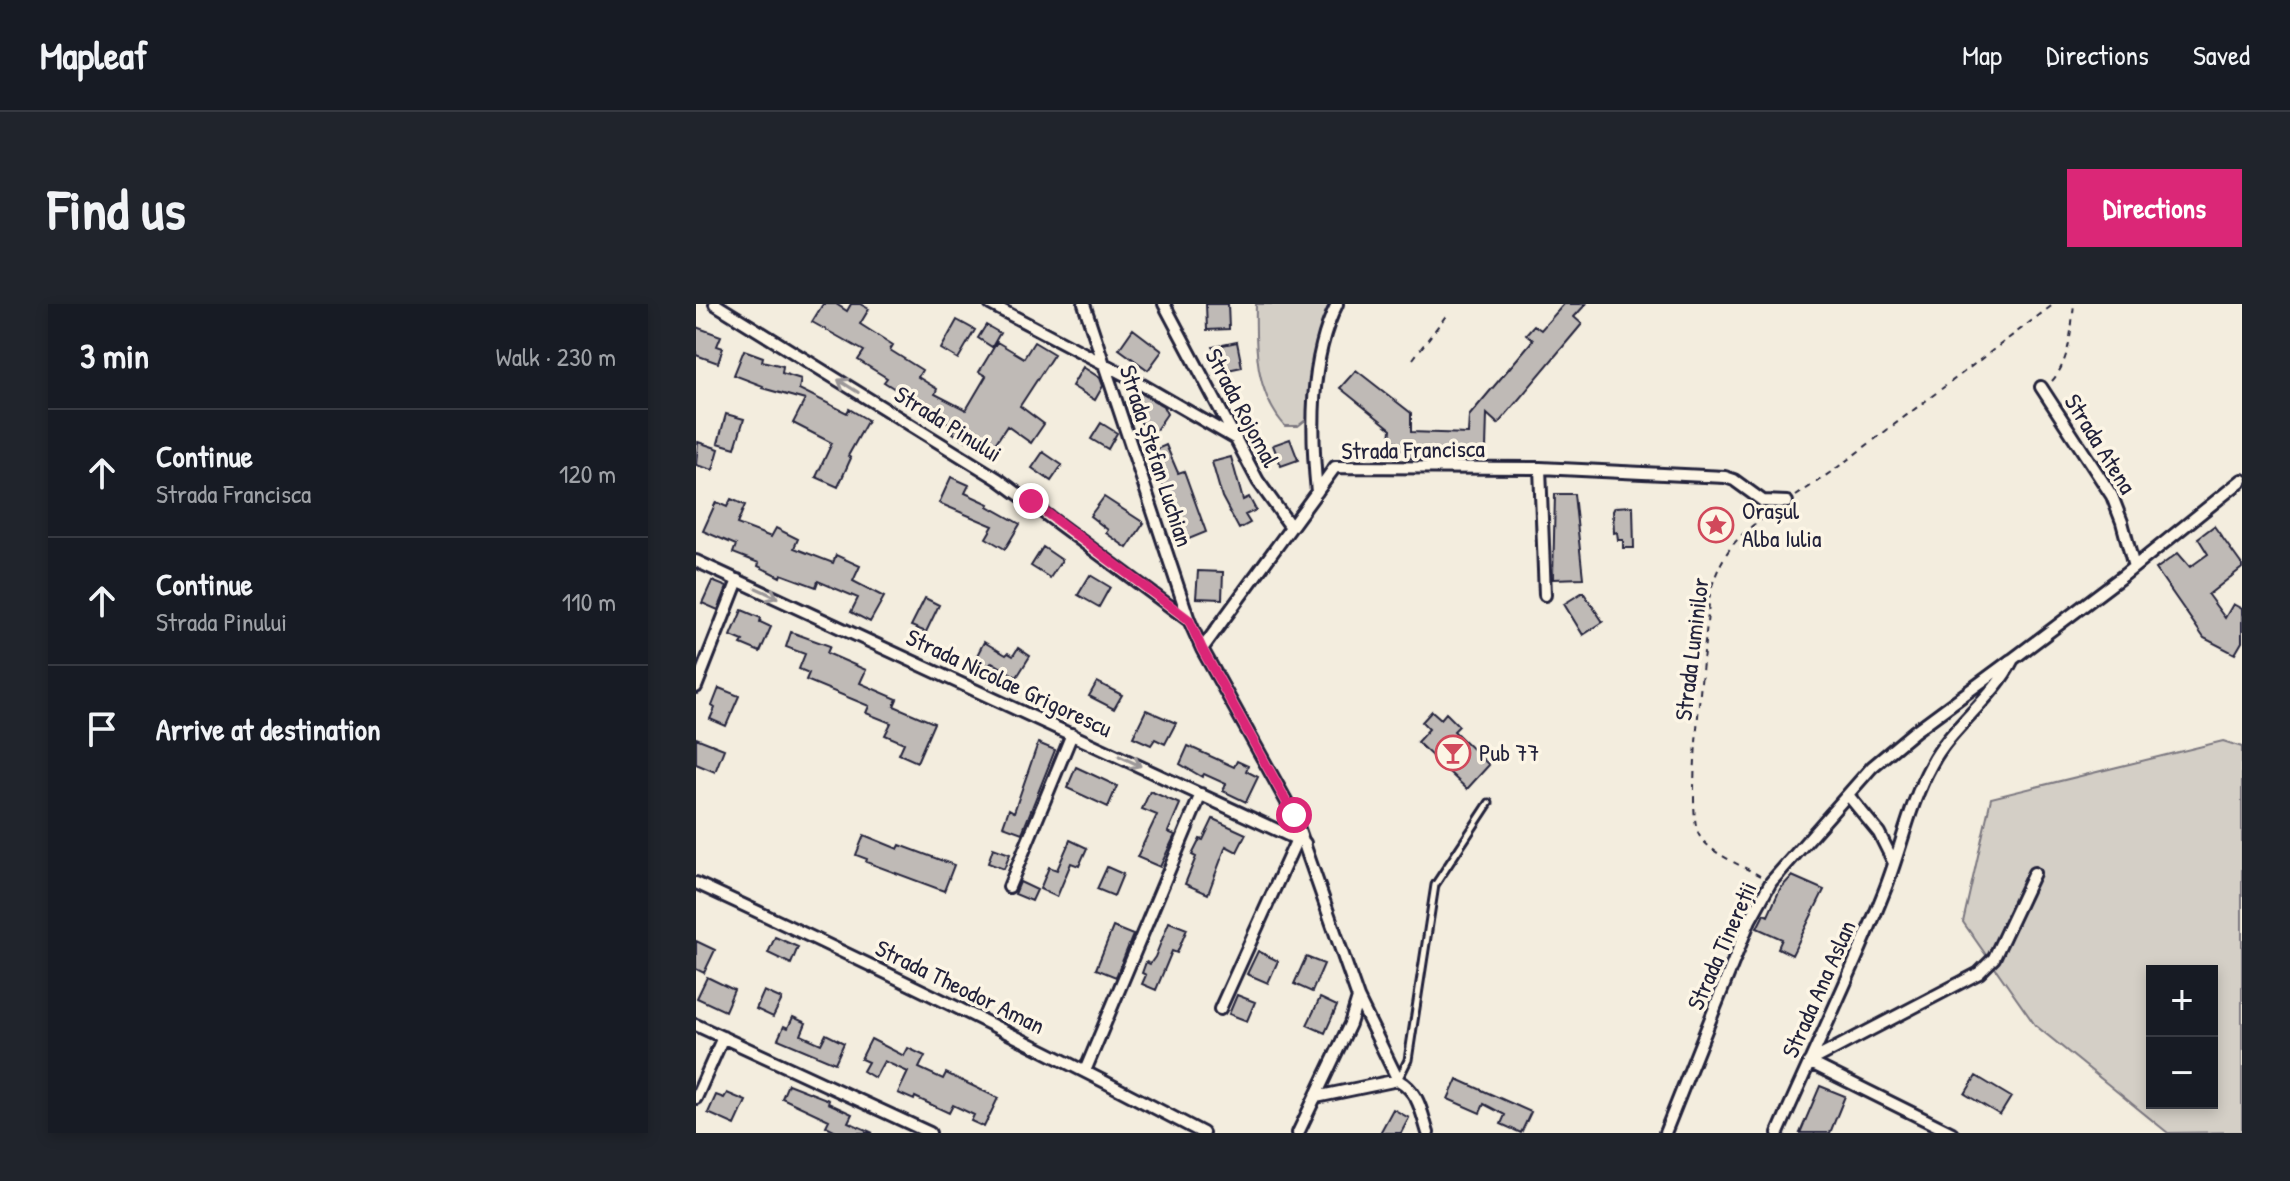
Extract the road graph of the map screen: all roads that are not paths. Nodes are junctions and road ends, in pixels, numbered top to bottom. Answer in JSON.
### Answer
{"nodes":[{"id":1,"x":715,"y":304,"type":"edge"},
{"id":2,"x":990,"y":304,"type":"edge"},
{"id":3,"x":1084,"y":304,"type":"edge"},
{"id":4,"x":1164,"y":304,"type":"edge"},
{"id":5,"x":1337,"y":304,"type":"edge"},
{"id":6,"x":1107,"y":366,"type":"junction"},
{"id":7,"x":2041,"y":387,"type":"road end"},
{"id":8,"x":1236,"y":439,"type":"junction"},
{"id":9,"x":1540,"y":468,"type":"junction"},
{"id":10,"x":2242,"y":480,"type":"edge"},
{"id":11,"x":1317,"y":492,"type":"junction"},
{"id":12,"x":1787,"y":502,"type":"road end"},
{"id":13,"x":1291,"y":527,"type":"junction"},
{"id":14,"x":696,"y":561,"type":"edge"},
{"id":15,"x":2134,"y":567,"type":"junction"},
{"id":16,"x":738,"y":580,"type":"junction"},
{"id":17,"x":1545,"y":595,"type":"dead end"},
{"id":18,"x":1189,"y":620,"type":"junction"},
{"id":19,"x":1202,"y":649,"type":"junction"},
{"id":20,"x":2013,"y":659,"type":"junction"},
{"id":21,"x":696,"y":687,"type":"edge"},
{"id":22,"x":1072,"y":734,"type":"junction"},
{"id":23,"x":1201,"y":794,"type":"junction"},
{"id":24,"x":1848,"y":795,"type":"junction"},
{"id":25,"x":1489,"y":803,"type":"dead end"},
{"id":26,"x":1301,"y":841,"type":"junction"},
{"id":27,"x":1893,"y":861,"type":"junction"},
{"id":28,"x":2034,"y":873,"type":"dead end"},
{"id":29,"x":696,"y":883,"type":"edge"},
{"id":30,"x":1009,"y":887,"type":"dead end"},
{"id":31,"x":1358,"y":998,"type":"junction"},
{"id":32,"x":1220,"y":1009,"type":"dead end"},
{"id":33,"x":696,"y":1025,"type":"edge"},
{"id":34,"x":723,"y":1037,"type":"junction"},
{"id":35,"x":1809,"y":1062,"type":"junction"},
{"id":36,"x":1085,"y":1071,"type":"junction"},
{"id":37,"x":1398,"y":1080,"type":"junction"},
{"id":38,"x":1316,"y":1097,"type":"junction"},
{"id":39,"x":696,"y":1098,"type":"edge"},
{"id":40,"x":930,"y":1133,"type":"edge"},
{"id":41,"x":1203,"y":1133,"type":"edge"},
{"id":42,"x":1298,"y":1133,"type":"edge"},
{"id":43,"x":1428,"y":1133,"type":"edge"},
{"id":44,"x":1665,"y":1133,"type":"edge"},
{"id":45,"x":1778,"y":1133,"type":"edge"},
{"id":46,"x":1952,"y":1133,"type":"edge"}],
"edges":[{"from":18,"to":1,"type":"street","name":"Strada Pinului","one_way":true},
{"from":2,"to":6,"type":"street"},
{"from":3,"to":6,"type":"street","name":"Strada Ștefan Luchian"},
{"from":4,"to":8,"type":"street","name":"Strada Rojomal"},
{"from":5,"to":11,"type":"street"},
{"from":6,"to":8,"type":"street"},
{"from":6,"to":18,"type":"street","name":"Strada Ștefan Luchian"},
{"from":7,"to":15,"type":"street","name":"Strada Atena"},
{"from":8,"to":13,"type":"street","name":"Strada Rojomal"},
{"from":9,"to":11,"type":"street","name":"Strada Francisca"},
{"from":9,"to":12,"type":"street"},
{"from":9,"to":17,"type":"street"},
{"from":10,"to":15,"type":"street","name":"Strada Ana Aslan"},
{"from":11,"to":13,"type":"street","name":"Strada Francisca"},
{"from":13,"to":19,"type":"street","name":"Strada Francisca"},
{"from":14,"to":16,"type":"street","name":"Strada Nicolae Grigorescu"},
{"from":15,"to":20,"type":"street","name":"Strada Ana Aslan"},
{"from":16,"to":21,"type":"street"},
{"from":16,"to":22,"type":"street","name":"Strada Nicolae Grigorescu","one_way":true},
{"from":18,"to":19,"type":"street"},
{"from":19,"to":26,"type":"street"},
{"from":20,"to":24,"type":"street","name":"Strada Ana Aslan"},
{"from":20,"to":27,"type":"street","name":"Strada Ana Aslan"},
{"from":22,"to":23,"type":"street","name":"Strada Nicolae Grigorescu","one_way":true},
{"from":22,"to":30,"type":"street"},
{"from":23,"to":26,"type":"street","name":"Strada Nicolae Grigorescu"},
{"from":23,"to":36,"type":"street"},
{"from":24,"to":27,"type":"street"},
{"from":24,"to":44,"type":"street","name":"Strada Tinereții"},
{"from":25,"to":37,"type":"lane"},
{"from":26,"to":31,"type":"street"},
{"from":26,"to":32,"type":"street"},
{"from":27,"to":35,"type":"street","name":"Strada Ana Aslan"},
{"from":28,"to":35,"type":"street"},
{"from":29,"to":36,"type":"street","name":"Strada Theodor Aman"},
{"from":31,"to":37,"type":"street"},
{"from":31,"to":38,"type":"street"},
{"from":33,"to":34,"type":"street"},
{"from":34,"to":39,"type":"street"},
{"from":34,"to":40,"type":"street"},
{"from":35,"to":45,"type":"street","name":"Strada Ana Aslan"},
{"from":35,"to":46,"type":"street"},
{"from":36,"to":41,"type":"street","name":"Strada Theodor Aman"},
{"from":37,"to":38,"type":"street"},
{"from":37,"to":43,"type":"street"},
{"from":38,"to":42,"type":"street"}]}
